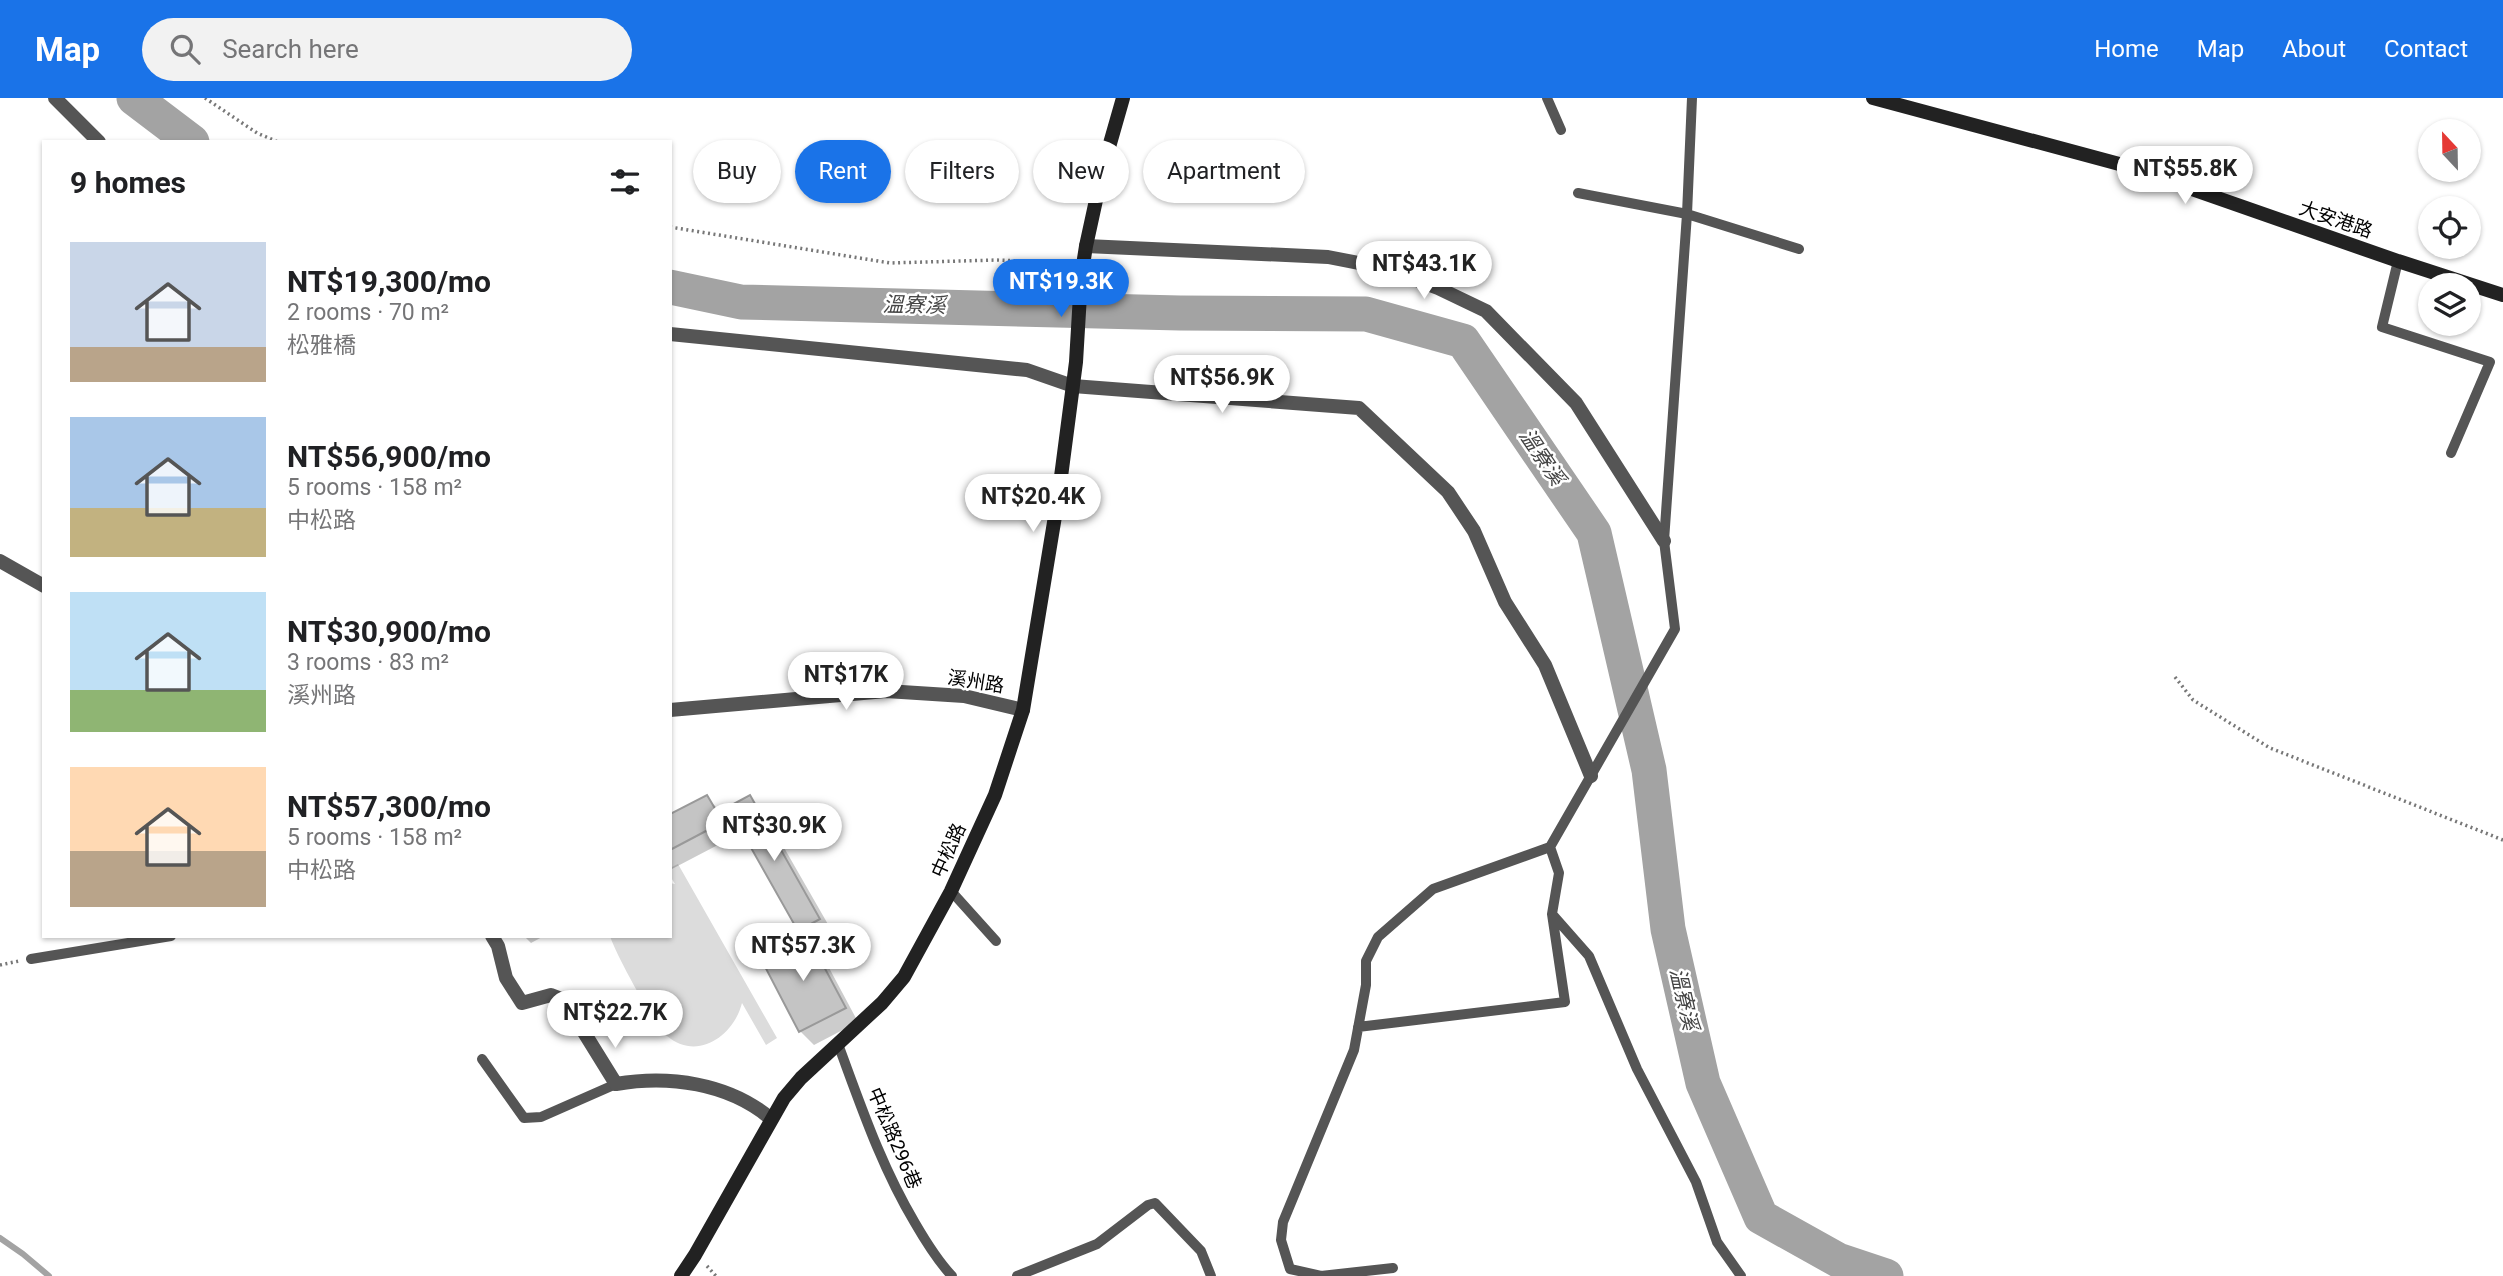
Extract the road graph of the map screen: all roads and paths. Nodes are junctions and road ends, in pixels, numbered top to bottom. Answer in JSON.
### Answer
{"nodes":[{"id":1,"x":55,"y":98,"type":"edge"},
{"id":2,"x":205,"y":98,"type":"edge"},
{"id":3,"x":1123,"y":98,"type":"edge"},
{"id":4,"x":1547,"y":98,"type":"edge"},
{"id":5,"x":1692,"y":98,"type":"edge"},
{"id":6,"x":1873,"y":98,"type":"edge"},
{"id":7,"x":1562,"y":130,"type":"dead end"},
{"id":8,"x":97,"y":140,"type":"edge"},
{"id":9,"x":273,"y":140,"type":"edge"},
{"id":10,"x":1578,"y":193,"type":"dead end"},
{"id":11,"x":1687,"y":214,"type":"junction"},
{"id":12,"x":672,"y":227,"type":"edge"},
{"id":13,"x":1086,"y":246,"type":"junction"},
{"id":14,"x":1799,"y":248,"type":"dead end"},
{"id":15,"x":2398,"y":261,"type":"junction"},
{"id":16,"x":1082,"y":271,"type":"junction"},
{"id":17,"x":2503,"y":295,"type":"edge"},
{"id":18,"x":672,"y":334,"type":"edge"},
{"id":19,"x":1073,"y":386,"type":"junction"},
{"id":20,"x":2451,"y":453,"type":"dead end"},
{"id":21,"x":1664,"y":541,"type":"junction"},
{"id":22,"x":0,"y":561,"type":"edge"},
{"id":23,"x":42,"y":585,"type":"edge"},
{"id":24,"x":2175,"y":677,"type":"dead end"},
{"id":25,"x":672,"y":710,"type":"edge"},
{"id":26,"x":1023,"y":710,"type":"junction"},
{"id":27,"x":1591,"y":776,"type":"junction"},
{"id":28,"x":2503,"y":840,"type":"edge"},
{"id":29,"x":1550,"y":847,"type":"junction"},
{"id":30,"x":951,"y":891,"type":"junction"},
{"id":31,"x":1552,"y":914,"type":"junction"},
{"id":32,"x":159,"y":938,"type":"edge"},
{"id":33,"x":493,"y":938,"type":"edge"},
{"id":34,"x":996,"y":941,"type":"dead end"},
{"id":35,"x":31,"y":959,"type":"dead end"},
{"id":36,"x":1358,"y":1027,"type":"junction"},
{"id":37,"x":838,"y":1044,"type":"junction"},
{"id":38,"x":482,"y":1059,"type":"dead end"},
{"id":39,"x":617,"y":1084,"type":"junction"},
{"id":40,"x":770,"y":1118,"type":"junction"},
{"id":41,"x":1393,"y":1268,"type":"dead end"},
{"id":42,"x":681,"y":1276,"type":"edge"},
{"id":43,"x":952,"y":1276,"type":"edge"},
{"id":44,"x":1017,"y":1276,"type":"edge"},
{"id":45,"x":1211,"y":1276,"type":"edge"},
{"id":46,"x":1741,"y":1276,"type":"edge"}],
"edges":[{"from":1,"to":8,"type":"street"},
{"from":2,"to":9,"type":"path"},
{"from":3,"to":13,"type":"street"},
{"from":4,"to":7,"type":"lane"},
{"from":5,"to":11,"type":"lane"},
{"from":6,"to":15,"type":"street","name":"大安港路"},
{"from":10,"to":11,"type":"lane"},
{"from":11,"to":14,"type":"lane"},
{"from":11,"to":21,"type":"lane"},
{"from":12,"to":16,"type":"path"},
{"from":13,"to":16,"type":"street"},
{"from":13,"to":21,"type":"street"},
{"from":15,"to":17,"type":"street","name":"大安港路"},
{"from":15,"to":20,"type":"lane"},
{"from":16,"to":19,"type":"street","name":"中松路"},
{"from":18,"to":19,"type":"street"},
{"from":19,"to":26,"type":"street","name":"中松路"},
{"from":19,"to":27,"type":"street"},
{"from":21,"to":27,"type":"lane"},
{"from":22,"to":23,"type":"street"},
{"from":24,"to":28,"type":"path"},
{"from":25,"to":26,"type":"street","name":"溪州路"},
{"from":26,"to":30,"type":"street","name":"中松路"},
{"from":27,"to":29,"type":"lane"},
{"from":29,"to":31,"type":"lane"},
{"from":29,"to":36,"type":"lane"},
{"from":30,"to":34,"type":"lane"},
{"from":30,"to":37,"type":"street","name":"中松路"},
{"from":31,"to":36,"type":"lane"},
{"from":31,"to":46,"type":"lane"},
{"from":32,"to":35,"type":"lane"},
{"from":33,"to":39,"type":"street"},
{"from":36,"to":41,"type":"lane"},
{"from":37,"to":40,"type":"street","name":"中松路"},
{"from":37,"to":43,"type":"lane","name":"中松路296巷"},
{"from":38,"to":39,"type":"lane"},
{"from":39,"to":40,"type":"street"},
{"from":40,"to":42,"type":"street","name":"中松路"},
{"from":44,"to":45,"type":"lane"}]}
